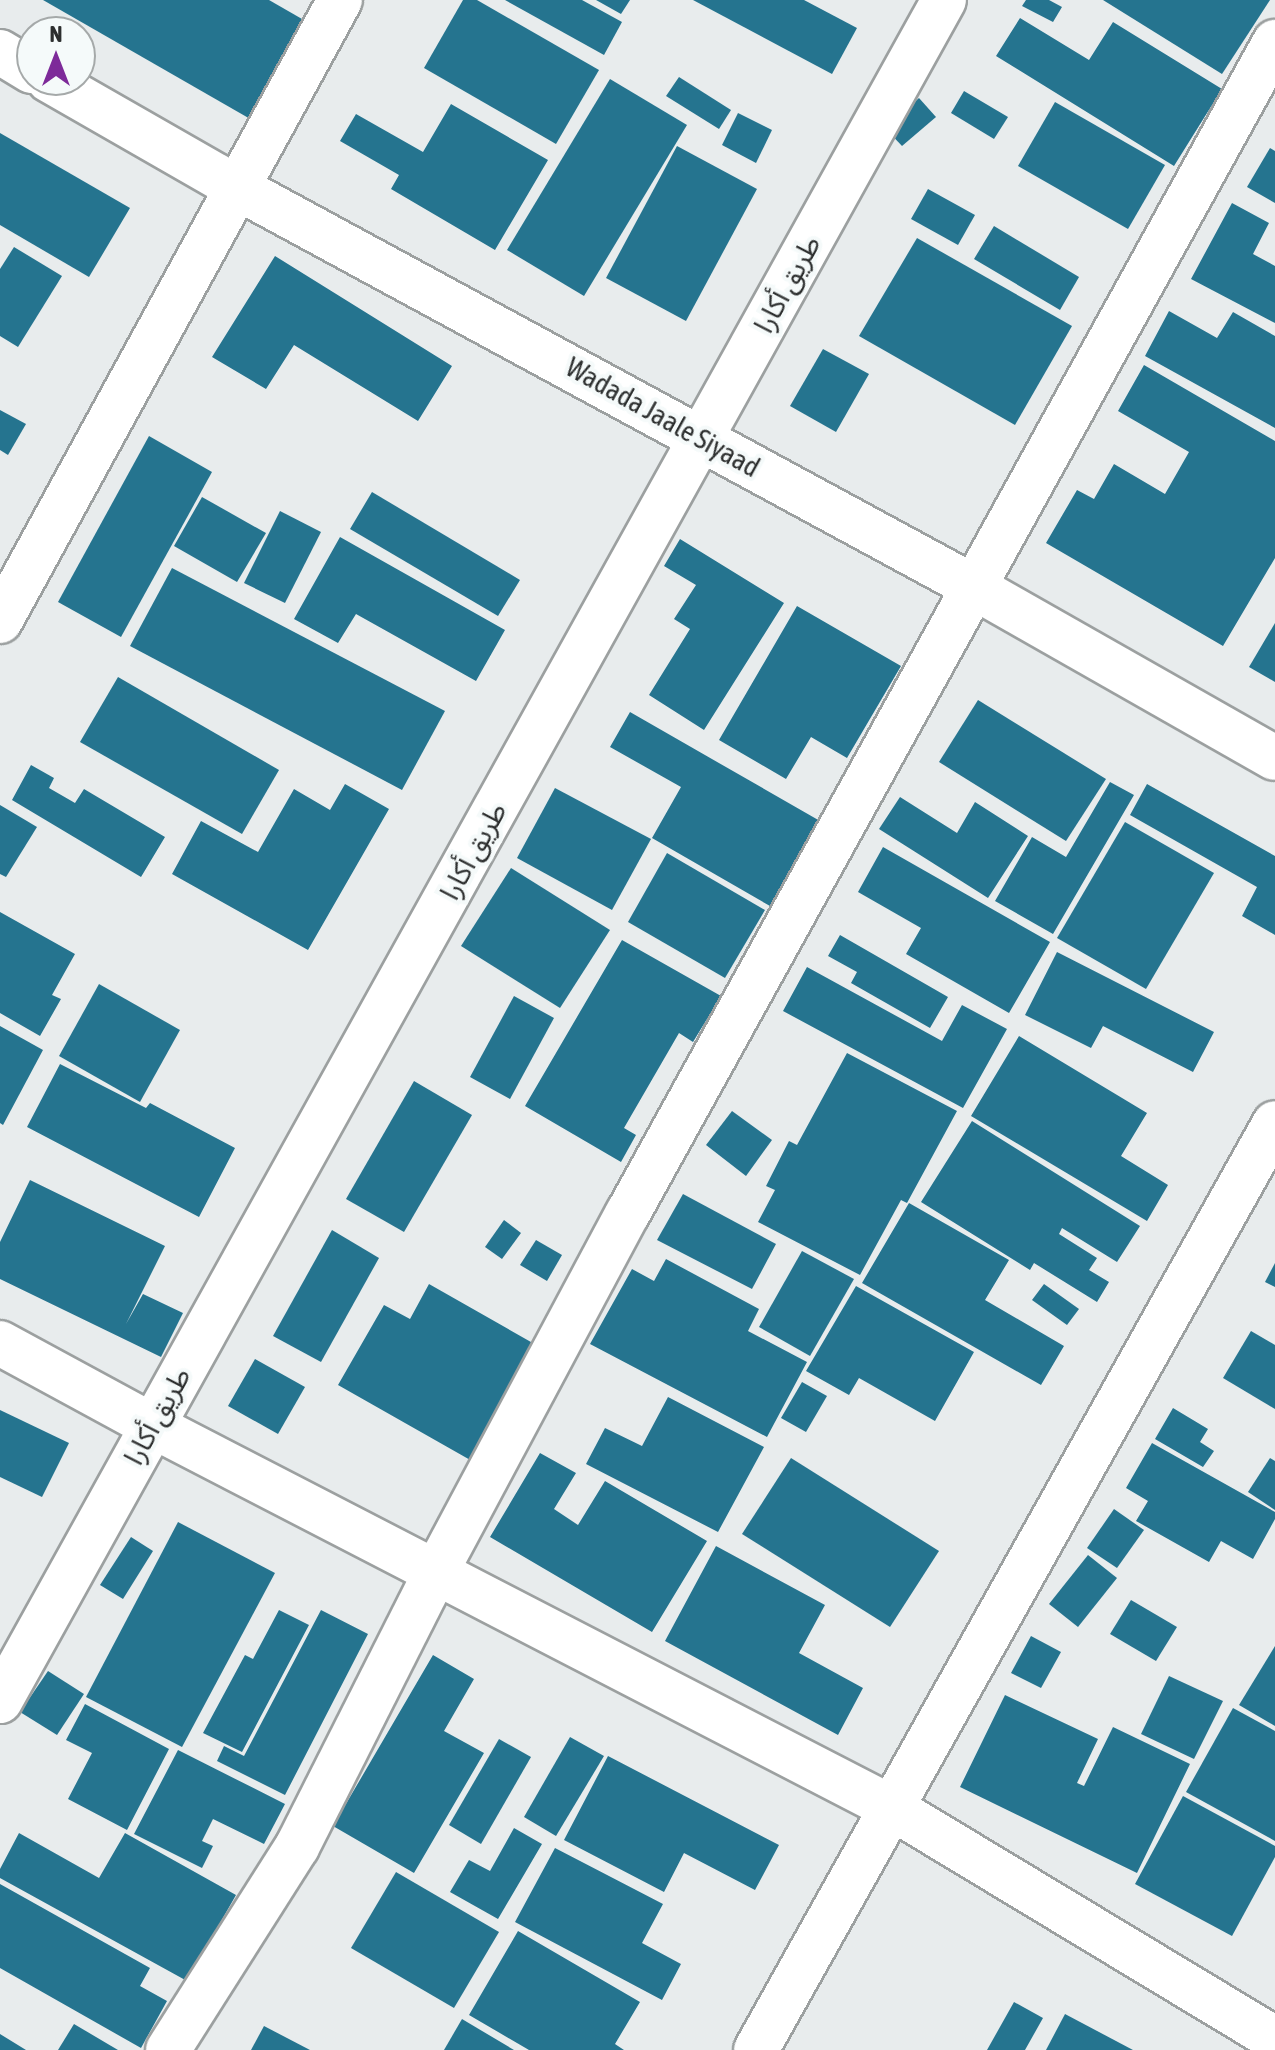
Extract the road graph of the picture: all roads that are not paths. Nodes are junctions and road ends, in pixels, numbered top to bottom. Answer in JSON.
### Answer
{"nodes":[{"id":1,"x":340,"y":0,"type":"edge"},
{"id":2,"x":944,"y":0,"type":"edge"},
{"id":3,"x":1275,"y":42,"type":"edge"},
{"id":4,"x":77,"y":96,"type":"edge"},
{"id":5,"x":236,"y":187,"type":"junction"},
{"id":6,"x":702,"y":438,"type":"junction"},
{"id":7,"x":972,"y":586,"type":"junction"},
{"id":8,"x":0,"y":621,"type":"edge"},
{"id":9,"x":1275,"y":758,"type":"edge"},
{"id":10,"x":1275,"y":1123,"type":"edge"},
{"id":11,"x":0,"y":1343,"type":"edge"},
{"id":12,"x":151,"y":1425,"type":"junction"},
{"id":13,"x":437,"y":1570,"type":"junction"},
{"id":14,"x":0,"y":1701,"type":"edge"},
{"id":15,"x":892,"y":1808,"type":"junction"},
{"id":16,"x":1275,"y":2039,"type":"edge"},
{"id":17,"x":168,"y":2050,"type":"edge"},
{"id":18,"x":756,"y":2050,"type":"edge"}],
"edges":[{"from":1,"to":5,"type":"street"},
{"from":2,"to":6,"type":"street","name":"طريق أكارا"},
{"from":3,"to":7,"type":"street"},
{"from":4,"to":5,"type":"street","name":"Wadada Jaale Siyaad"},
{"from":5,"to":6,"type":"street","name":"Wadada Jaale Siyaad"},
{"from":5,"to":8,"type":"street"},
{"from":6,"to":7,"type":"street","name":"Wadada Jaale Siyaad"},
{"from":6,"to":12,"type":"street","name":"طريق أكارا"},
{"from":7,"to":9,"type":"street","name":"Wadada Jaale Siyaad"},
{"from":7,"to":13,"type":"street"},
{"from":10,"to":15,"type":"street"},
{"from":11,"to":12,"type":"street"},
{"from":12,"to":13,"type":"street"},
{"from":12,"to":14,"type":"street","name":"طريق أكارا"},
{"from":13,"to":15,"type":"street"},
{"from":13,"to":17,"type":"street"},
{"from":15,"to":16,"type":"street"},
{"from":15,"to":18,"type":"street"}]}
